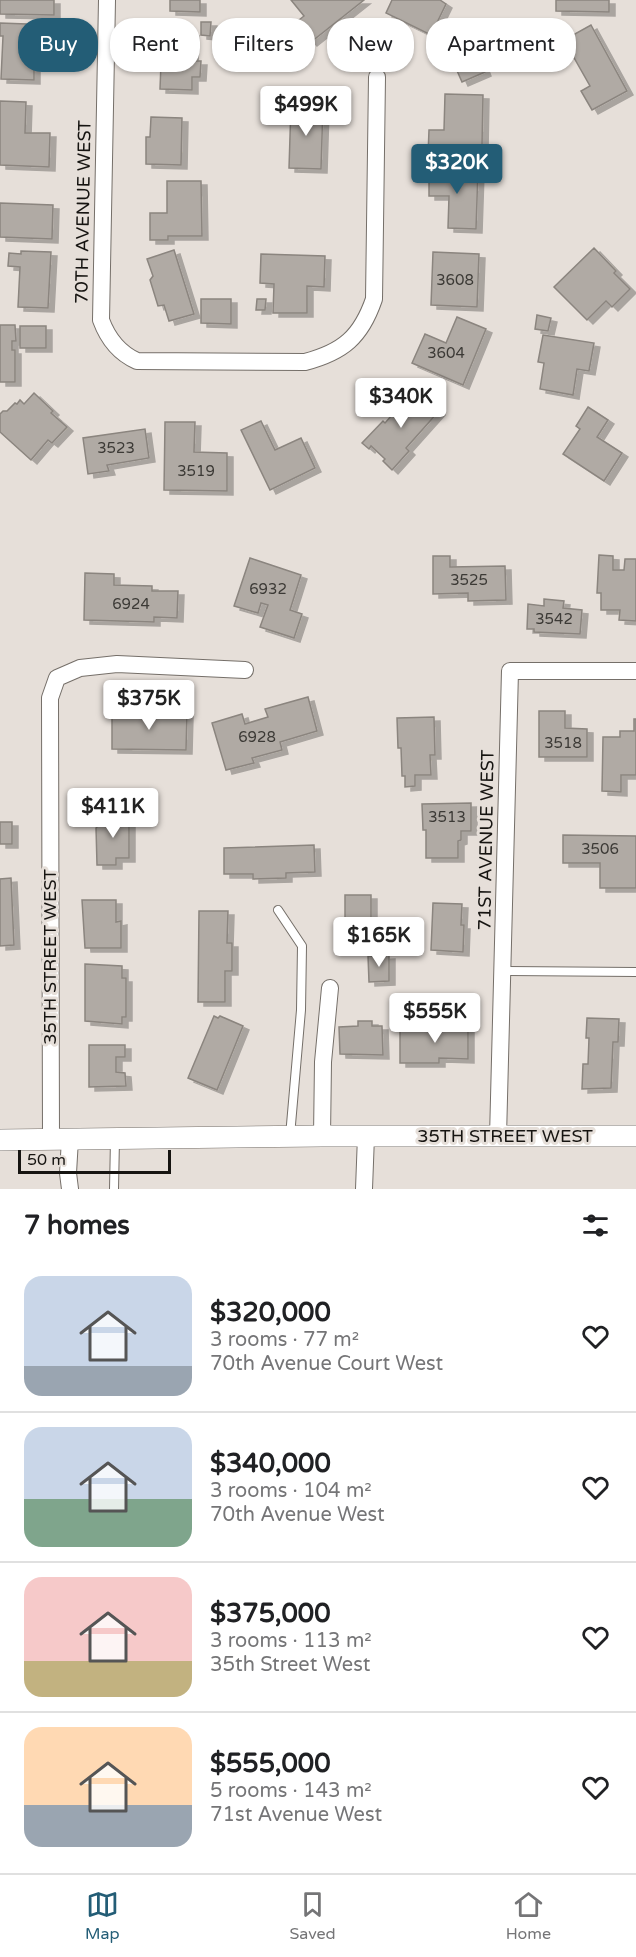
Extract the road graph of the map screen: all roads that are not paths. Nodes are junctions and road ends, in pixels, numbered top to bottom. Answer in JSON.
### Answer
{"nodes":[{"id":1,"x":107,"y":0,"type":"edge"},
{"id":2,"x":377,"y":77,"type":"dead end"},
{"id":3,"x":245,"y":670,"type":"dead end"},
{"id":4,"x":636,"y":671,"type":"edge"},
{"id":5,"x":278,"y":910,"type":"dead end"},
{"id":6,"x":502,"y":971,"type":"junction"},
{"id":7,"x":636,"y":972,"type":"edge"},
{"id":8,"x":330,"y":988,"type":"dead end"},
{"id":9,"x":290,"y":1136,"type":"junction"},
{"id":10,"x":322,"y":1136,"type":"junction"},
{"id":11,"x":366,"y":1136,"type":"junction"},
{"id":12,"x":498,"y":1137,"type":"junction"},
{"id":13,"x":636,"y":1137,"type":"edge"},
{"id":14,"x":60,"y":1139,"type":"junction"},
{"id":15,"x":115,"y":1139,"type":"junction"},
{"id":16,"x":0,"y":1140,"type":"edge"},
{"id":17,"x":70,"y":1189,"type":"edge"},
{"id":18,"x":114,"y":1189,"type":"edge"},
{"id":19,"x":364,"y":1189,"type":"edge"}],
"edges":[{"from":1,"to":2,"type":"street","name":"70TH AVENUE WEST"},
{"from":3,"to":14,"type":"street","name":"35TH STREET WEST"},
{"from":4,"to":6,"type":"street","name":"71ST AVENUE WEST"},
{"from":5,"to":9,"type":"lane"},
{"from":6,"to":7,"type":"lane"},
{"from":6,"to":12,"type":"street","name":"71ST AVENUE WEST"},
{"from":8,"to":10,"type":"street"},
{"from":9,"to":10,"type":"street","name":"35TH STREET WEST"},
{"from":9,"to":15,"type":"street","name":"35TH STREET WEST"},
{"from":10,"to":11,"type":"street","name":"35TH STREET WEST"},
{"from":11,"to":12,"type":"street","name":"35TH STREET WEST"},
{"from":11,"to":19,"type":"street"},
{"from":12,"to":13,"type":"street","name":"35TH STREET WEST"},
{"from":14,"to":15,"type":"street","name":"35TH STREET WEST"},
{"from":14,"to":16,"type":"street","name":"35TH STREET WEST"},
{"from":14,"to":17,"type":"street"},
{"from":15,"to":18,"type":"lane"}]}
